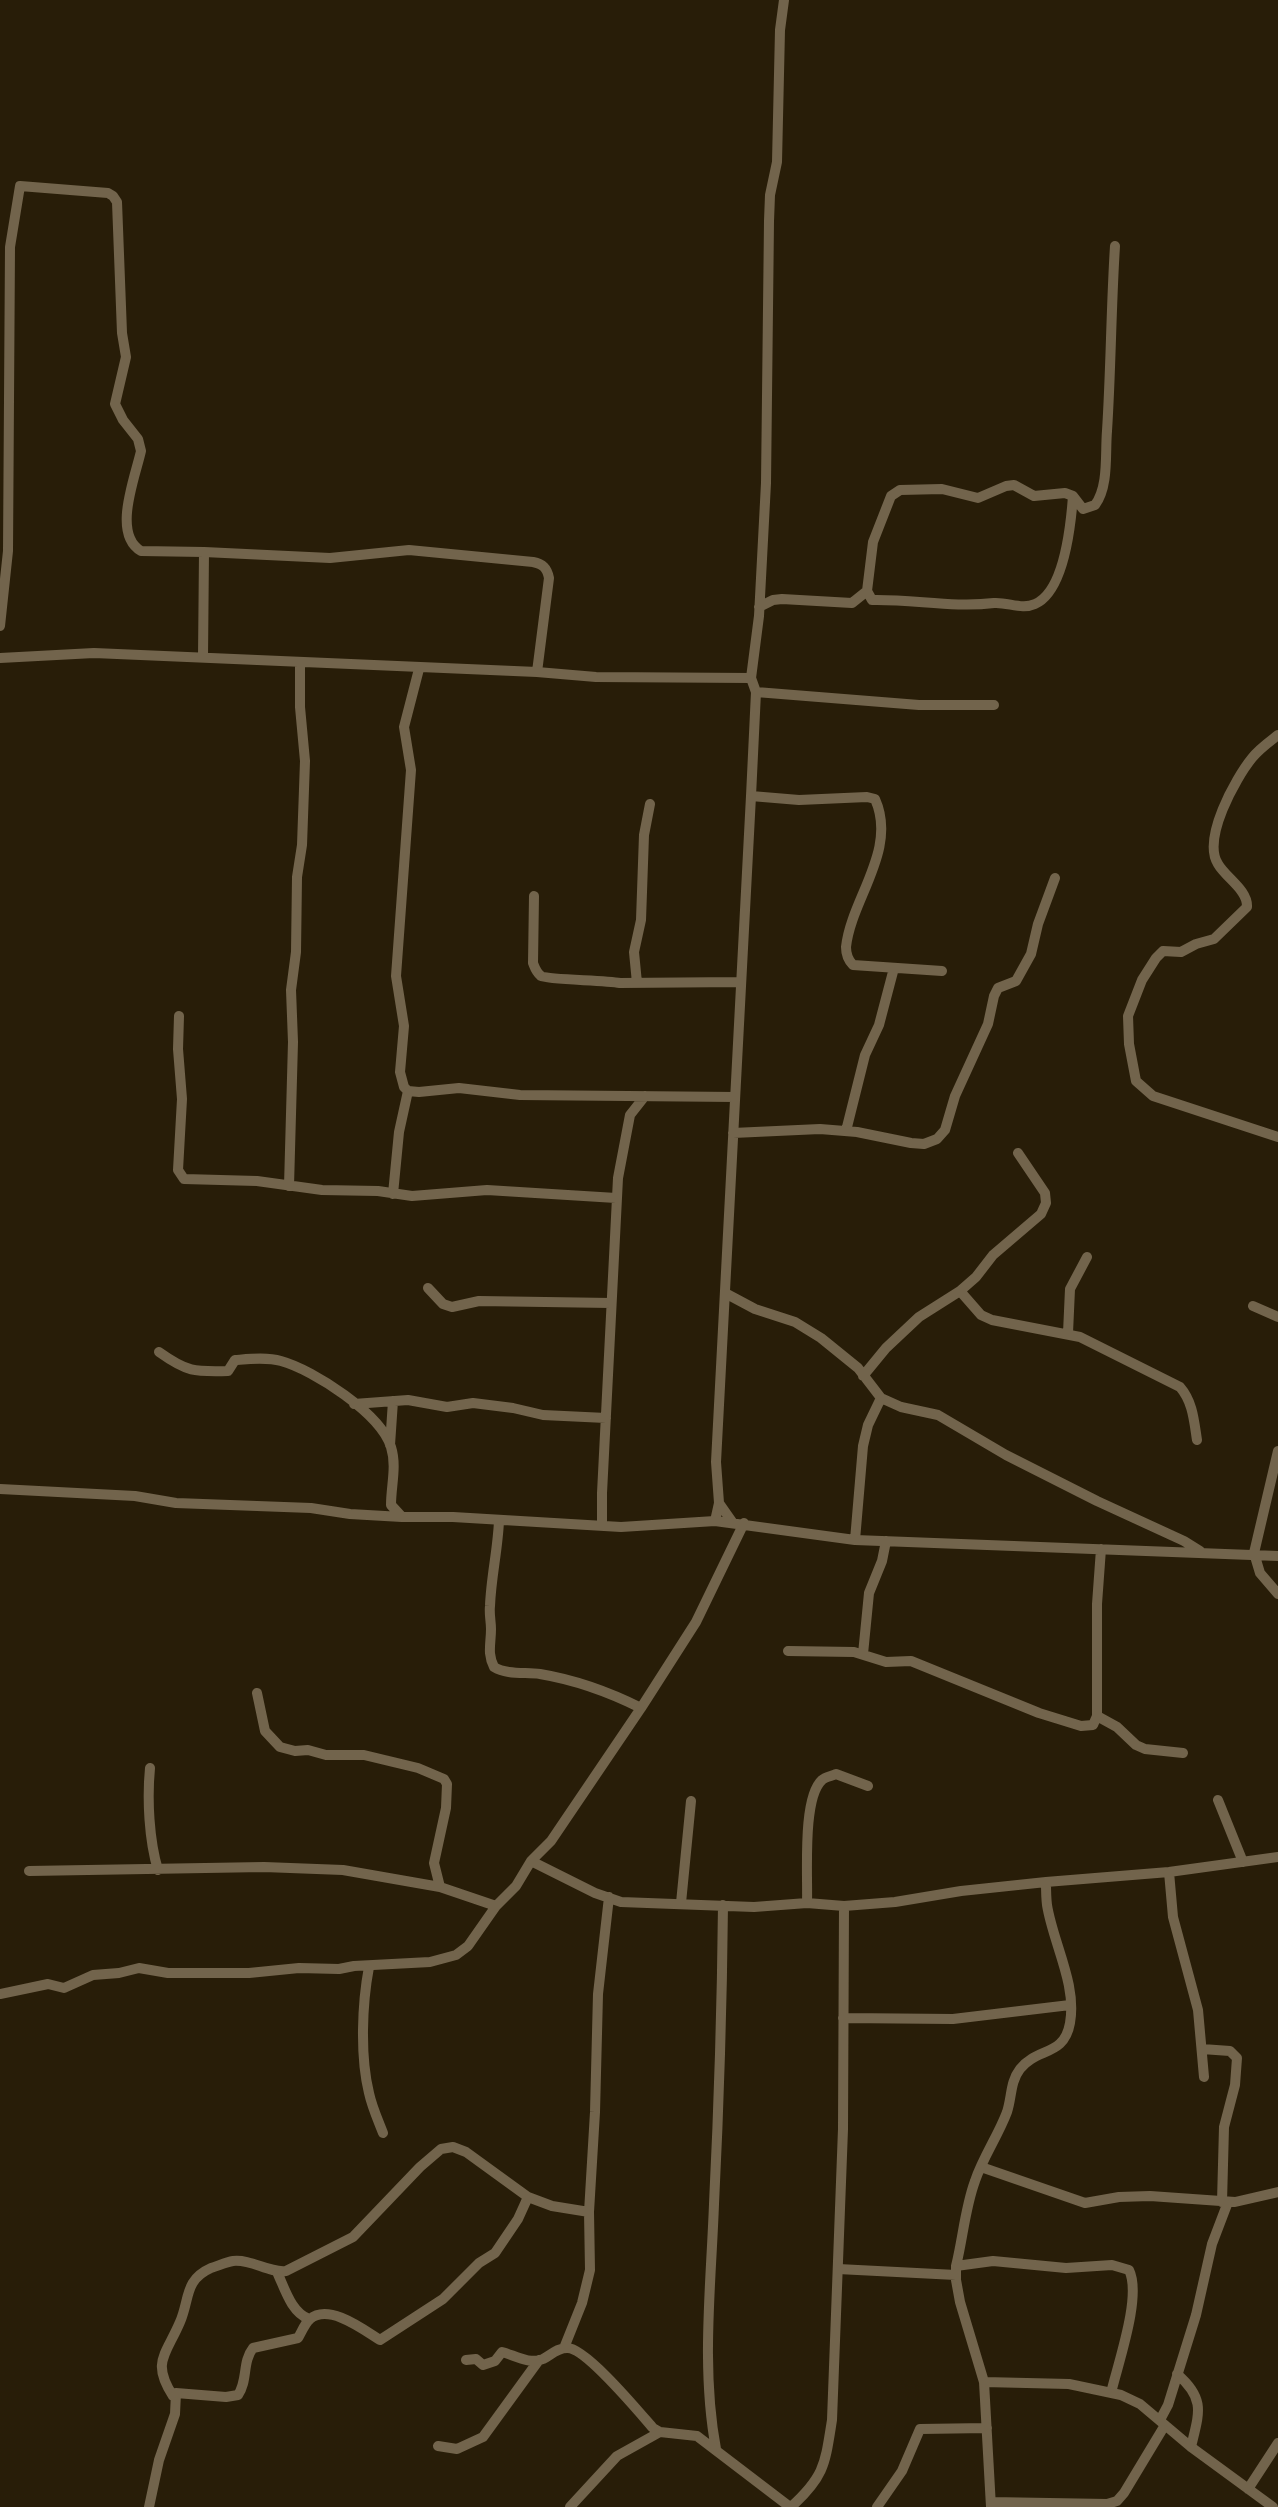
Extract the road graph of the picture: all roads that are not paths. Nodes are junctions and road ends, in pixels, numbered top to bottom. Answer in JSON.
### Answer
{"nodes":[{"id":1,"x":784,"y":0,"type":"edge"},
{"id":2,"x":0,"y":243,"type":"edge"},
{"id":3,"x":1115,"y":246,"type":"dead end"},
{"id":4,"x":1073,"y":496,"type":"junction"},
{"id":5,"x":204,"y":552,"type":"junction"},
{"id":6,"x":0,"y":576,"type":"edge"},
{"id":7,"x":867,"y":591,"type":"junction"},
{"id":8,"x":759,"y":607,"type":"junction"},
{"id":9,"x":0,"y":626,"type":"edge"},
{"id":10,"x":203,"y":657,"type":"junction"},
{"id":11,"x":0,"y":658,"type":"edge"},
{"id":12,"x":300,"y":663,"type":"junction"},
{"id":13,"x":419,"y":668,"type":"junction"},
{"id":14,"x":537,"y":672,"type":"junction"},
{"id":15,"x":752,"y":678,"type":"junction"},
{"id":16,"x":756,"y":692,"type":"junction"},
{"id":17,"x":994,"y":705,"type":"dead end"},
{"id":18,"x":1278,"y":735,"type":"edge"},
{"id":19,"x":751,"y":796,"type":"junction"},
{"id":20,"x":650,"y":804,"type":"dead end"},
{"id":21,"x":1055,"y":878,"type":"dead end"},
{"id":22,"x":534,"y":896,"type":"dead end"},
{"id":23,"x":894,"y":968,"type":"junction"},
{"id":24,"x":942,"y":971,"type":"dead end"},
{"id":25,"x":741,"y":982,"type":"junction"},
{"id":26,"x":637,"y":983,"type":"junction"},
{"id":27,"x":179,"y":1016,"type":"dead end"},
{"id":28,"x":408,"y":1091,"type":"junction"},
{"id":29,"x":618,"y":1094,"type":"junction"},
{"id":30,"x":645,"y":1096,"type":"junction"},
{"id":31,"x":735,"y":1097,"type":"junction"},
{"id":32,"x":630,"y":1114,"type":"junction"},
{"id":33,"x":846,"y":1131,"type":"junction"},
{"id":34,"x":733,"y":1133,"type":"junction"},
{"id":35,"x":1278,"y":1137,"type":"edge"},
{"id":36,"x":1018,"y":1153,"type":"dead end"},
{"id":37,"x":289,"y":1186,"type":"junction"},
{"id":38,"x":393,"y":1194,"type":"junction"},
{"id":39,"x":616,"y":1198,"type":"junction"},
{"id":40,"x":1087,"y":1257,"type":"dead end"},
{"id":41,"x":428,"y":1288,"type":"dead end"},
{"id":42,"x":960,"y":1291,"type":"junction"},
{"id":43,"x":725,"y":1292,"type":"junction"},
{"id":44,"x":611,"y":1303,"type":"junction"},
{"id":45,"x":1253,"y":1306,"type":"dead end"},
{"id":46,"x":1278,"y":1317,"type":"edge"},
{"id":47,"x":1068,"y":1333,"type":"junction"},
{"id":48,"x":159,"y":1352,"type":"dead end"},
{"id":49,"x":864,"y":1376,"type":"junction"},
{"id":50,"x":881,"y":1398,"type":"junction"},
{"id":51,"x":394,"y":1401,"type":"junction"},
{"id":52,"x":354,"y":1404,"type":"junction"},
{"id":53,"x":606,"y":1418,"type":"junction"},
{"id":54,"x":1197,"y":1440,"type":"dead end"},
{"id":55,"x":390,"y":1445,"type":"junction"},
{"id":56,"x":1278,"y":1451,"type":"edge"},
{"id":57,"x":0,"y":1490,"type":"edge"},
{"id":58,"x":719,"y":1503,"type":"junction"},
{"id":59,"x":402,"y":1518,"type":"junction"},
{"id":60,"x":499,"y":1520,"type":"junction"},
{"id":61,"x":715,"y":1521,"type":"junction"},
{"id":62,"x":739,"y":1523,"type":"junction"},
{"id":63,"x":602,"y":1525,"type":"junction"},
{"id":64,"x":854,"y":1540,"type":"junction"},
{"id":65,"x":886,"y":1541,"type":"junction"},
{"id":66,"x":1101,"y":1549,"type":"junction"},
{"id":67,"x":1201,"y":1552,"type":"junction"},
{"id":68,"x":1254,"y":1553,"type":"junction"},
{"id":69,"x":1278,"y":1556,"type":"edge"},
{"id":70,"x":1278,"y":1594,"type":"edge"},
{"id":71,"x":788,"y":1651,"type":"dead end"},
{"id":72,"x":864,"y":1654,"type":"junction"},
{"id":73,"x":257,"y":1693,"type":"dead end"},
{"id":74,"x":641,"y":1708,"type":"junction"},
{"id":75,"x":1097,"y":1716,"type":"junction"},
{"id":76,"x":1183,"y":1753,"type":"dead end"},
{"id":77,"x":150,"y":1768,"type":"dead end"},
{"id":78,"x":868,"y":1786,"type":"dead end"},
{"id":79,"x":1218,"y":1800,"type":"dead end"},
{"id":80,"x":691,"y":1801,"type":"dead end"},
{"id":81,"x":1278,"y":1857,"type":"edge"},
{"id":82,"x":531,"y":1861,"type":"junction"},
{"id":83,"x":1243,"y":1862,"type":"junction"},
{"id":84,"x":158,"y":1870,"type":"junction"},
{"id":85,"x":29,"y":1871,"type":"dead end"},
{"id":86,"x":1168,"y":1872,"type":"junction"},
{"id":87,"x":1046,"y":1882,"type":"junction"},
{"id":88,"x":440,"y":1888,"type":"junction"},
{"id":89,"x":609,"y":1897,"type":"junction"},
{"id":90,"x":681,"y":1903,"type":"junction"},
{"id":91,"x":807,"y":1904,"type":"junction"},
{"id":92,"x":723,"y":1905,"type":"junction"},
{"id":93,"x":496,"y":1906,"type":"junction"},
{"id":94,"x":844,"y":1906,"type":"junction"},
{"id":95,"x":369,"y":1966,"type":"junction"},
{"id":96,"x":0,"y":1994,"type":"edge"},
{"id":97,"x":1070,"y":2005,"type":"junction"},
{"id":98,"x":843,"y":2018,"type":"junction"},
{"id":99,"x":1202,"y":2049,"type":"junction"},
{"id":100,"x":1204,"y":2077,"type":"dead end"},
{"id":101,"x":383,"y":2134,"type":"dead end"},
{"id":102,"x":981,"y":2167,"type":"junction"},
{"id":103,"x":1278,"y":2192,"type":"edge"},
{"id":104,"x":528,"y":2198,"type":"junction"},
{"id":105,"x":1225,"y":2202,"type":"junction"},
{"id":106,"x":589,"y":2212,"type":"junction"},
{"id":107,"x":838,"y":2268,"type":"junction"},
{"id":108,"x":956,"y":2270,"type":"junction"},
{"id":109,"x":277,"y":2272,"type":"junction"},
{"id":110,"x":309,"y":2319,"type":"junction"},
{"id":111,"x":564,"y":2348,"type":"junction"},
{"id":112,"x":466,"y":2360,"type":"dead end"},
{"id":113,"x":539,"y":2360,"type":"junction"},
{"id":114,"x":1177,"y":2374,"type":"junction"},
{"id":115,"x":984,"y":2382,"type":"junction"},
{"id":116,"x":176,"y":2393,"type":"junction"},
{"id":117,"x":1111,"y":2393,"type":"junction"},
{"id":118,"x":1162,"y":2423,"type":"junction"},
{"id":119,"x":987,"y":2428,"type":"junction"},
{"id":120,"x":660,"y":2432,"type":"junction"},
{"id":121,"x":1278,"y":2443,"type":"edge"},
{"id":122,"x":438,"y":2446,"type":"dead end"},
{"id":123,"x":1191,"y":2447,"type":"junction"},
{"id":124,"x":716,"y":2449,"type":"junction"},
{"id":125,"x":1248,"y":2489,"type":"junction"},
{"id":126,"x":991,"y":2505,"type":"edge"},
{"id":127,"x":149,"y":2507,"type":"edge"},
{"id":128,"x":570,"y":2507,"type":"edge"},
{"id":129,"x":791,"y":2507,"type":"edge"},
{"id":130,"x":877,"y":2507,"type":"edge"},
{"id":131,"x":1273,"y":2507,"type":"edge"}],
"edges":[{"from":1,"to":8,"type":"street"},
{"from":2,"to":6,"type":"street"},
{"from":3,"to":4,"type":"street"},
{"from":4,"to":7,"type":"street"},
{"from":4,"to":7,"type":"street"},
{"from":5,"to":9,"type":"street"},
{"from":5,"to":10,"type":"street"},
{"from":5,"to":14,"type":"street"},
{"from":7,"to":8,"type":"street"},
{"from":8,"to":15,"type":"street"},
{"from":10,"to":11,"type":"street"},
{"from":10,"to":12,"type":"street"},
{"from":12,"to":13,"type":"street"},
{"from":12,"to":37,"type":"street"},
{"from":13,"to":14,"type":"street"},
{"from":13,"to":28,"type":"street"},
{"from":14,"to":15,"type":"street"},
{"from":15,"to":16,"type":"street"},
{"from":16,"to":17,"type":"street"},
{"from":16,"to":19,"type":"street"},
{"from":18,"to":35,"type":"street"},
{"from":19,"to":23,"type":"street"},
{"from":19,"to":25,"type":"street"},
{"from":20,"to":26,"type":"street"},
{"from":21,"to":33,"type":"street"},
{"from":22,"to":26,"type":"street"},
{"from":23,"to":24,"type":"street"},
{"from":23,"to":33,"type":"street"},
{"from":25,"to":26,"type":"street"},
{"from":25,"to":31,"type":"street"},
{"from":27,"to":37,"type":"street"},
{"from":28,"to":29,"type":"street"},
{"from":28,"to":38,"type":"street"},
{"from":29,"to":30,"type":"street"},
{"from":29,"to":32,"type":"street"},
{"from":30,"to":31,"type":"street"},
{"from":30,"to":32,"type":"street"},
{"from":31,"to":34,"type":"street"},
{"from":32,"to":39,"type":"street"},
{"from":33,"to":34,"type":"street"},
{"from":34,"to":43,"type":"street"},
{"from":36,"to":42,"type":"street"},
{"from":37,"to":38,"type":"street"},
{"from":38,"to":39,"type":"street"},
{"from":39,"to":44,"type":"street"},
{"from":40,"to":47,"type":"street"},
{"from":41,"to":44,"type":"street"},
{"from":42,"to":47,"type":"street"},
{"from":42,"to":49,"type":"street"},
{"from":43,"to":49,"type":"street"},
{"from":43,"to":58,"type":"street"},
{"from":44,"to":53,"type":"street"},
{"from":45,"to":46,"type":"street"},
{"from":47,"to":54,"type":"street"},
{"from":48,"to":52,"type":"street"},
{"from":49,"to":50,"type":"street"},
{"from":50,"to":64,"type":"street"},
{"from":50,"to":67,"type":"street"},
{"from":51,"to":52,"type":"street"},
{"from":51,"to":53,"type":"street"},
{"from":51,"to":55,"type":"street"},
{"from":52,"to":55,"type":"street"},
{"from":53,"to":63,"type":"street"},
{"from":55,"to":59,"type":"street"},
{"from":56,"to":68,"type":"street"},
{"from":57,"to":59,"type":"street"},
{"from":58,"to":61,"type":"street"},
{"from":58,"to":62,"type":"street"},
{"from":59,"to":60,"type":"street"},
{"from":60,"to":63,"type":"street"},
{"from":60,"to":74,"type":"street"},
{"from":61,"to":62,"type":"street"},
{"from":61,"to":63,"type":"street"},
{"from":62,"to":64,"type":"street"},
{"from":62,"to":74,"type":"street"},
{"from":64,"to":65,"type":"street"},
{"from":65,"to":66,"type":"street"},
{"from":65,"to":72,"type":"street"},
{"from":66,"to":67,"type":"street"},
{"from":66,"to":75,"type":"street"},
{"from":67,"to":68,"type":"street"},
{"from":68,"to":69,"type":"street"},
{"from":68,"to":70,"type":"street"},
{"from":71,"to":72,"type":"street"},
{"from":72,"to":75,"type":"street"},
{"from":73,"to":88,"type":"street"},
{"from":74,"to":82,"type":"street"},
{"from":75,"to":76,"type":"street"},
{"from":77,"to":84,"type":"street"},
{"from":78,"to":91,"type":"street"},
{"from":79,"to":83,"type":"street"},
{"from":80,"to":90,"type":"street"},
{"from":81,"to":83,"type":"street"},
{"from":82,"to":89,"type":"street"},
{"from":82,"to":93,"type":"street"},
{"from":83,"to":86,"type":"street"},
{"from":84,"to":85,"type":"street"},
{"from":84,"to":88,"type":"street"},
{"from":86,"to":87,"type":"street"},
{"from":86,"to":99,"type":"street"},
{"from":87,"to":94,"type":"street"},
{"from":87,"to":97,"type":"street"},
{"from":88,"to":93,"type":"street"},
{"from":89,"to":90,"type":"street"},
{"from":89,"to":106,"type":"street"},
{"from":90,"to":92,"type":"street"},
{"from":91,"to":92,"type":"street"},
{"from":91,"to":94,"type":"street"},
{"from":92,"to":124,"type":"street"},
{"from":93,"to":95,"type":"street"},
{"from":94,"to":98,"type":"street"},
{"from":95,"to":96,"type":"street"},
{"from":95,"to":101,"type":"street"},
{"from":97,"to":98,"type":"street"},
{"from":97,"to":102,"type":"street"},
{"from":98,"to":107,"type":"street"},
{"from":99,"to":100,"type":"street"},
{"from":99,"to":105,"type":"street"},
{"from":102,"to":105,"type":"street"},
{"from":102,"to":108,"type":"street"},
{"from":103,"to":105,"type":"street"},
{"from":104,"to":106,"type":"street"},
{"from":104,"to":109,"type":"street"},
{"from":104,"to":110,"type":"street"},
{"from":105,"to":114,"type":"street"},
{"from":106,"to":111,"type":"street"},
{"from":107,"to":108,"type":"street"},
{"from":107,"to":129,"type":"street"},
{"from":108,"to":115,"type":"street"},
{"from":108,"to":117,"type":"street"},
{"from":109,"to":110,"type":"street"},
{"from":109,"to":116,"type":"street"},
{"from":110,"to":116,"type":"street"},
{"from":111,"to":113,"type":"street"},
{"from":111,"to":120,"type":"street"},
{"from":112,"to":113,"type":"street"},
{"from":113,"to":122,"type":"street"},
{"from":114,"to":118,"type":"street"},
{"from":114,"to":123,"type":"street"},
{"from":115,"to":117,"type":"street"},
{"from":115,"to":119,"type":"street"},
{"from":116,"to":127,"type":"street"},
{"from":117,"to":118,"type":"street"},
{"from":118,"to":123,"type":"street"},
{"from":118,"to":126,"type":"street"},
{"from":119,"to":126,"type":"street"},
{"from":119,"to":130,"type":"street"},
{"from":120,"to":124,"type":"street"},
{"from":120,"to":128,"type":"street"},
{"from":121,"to":125,"type":"street"},
{"from":123,"to":125,"type":"street"},
{"from":124,"to":129,"type":"street"},
{"from":125,"to":131,"type":"street"}]}
